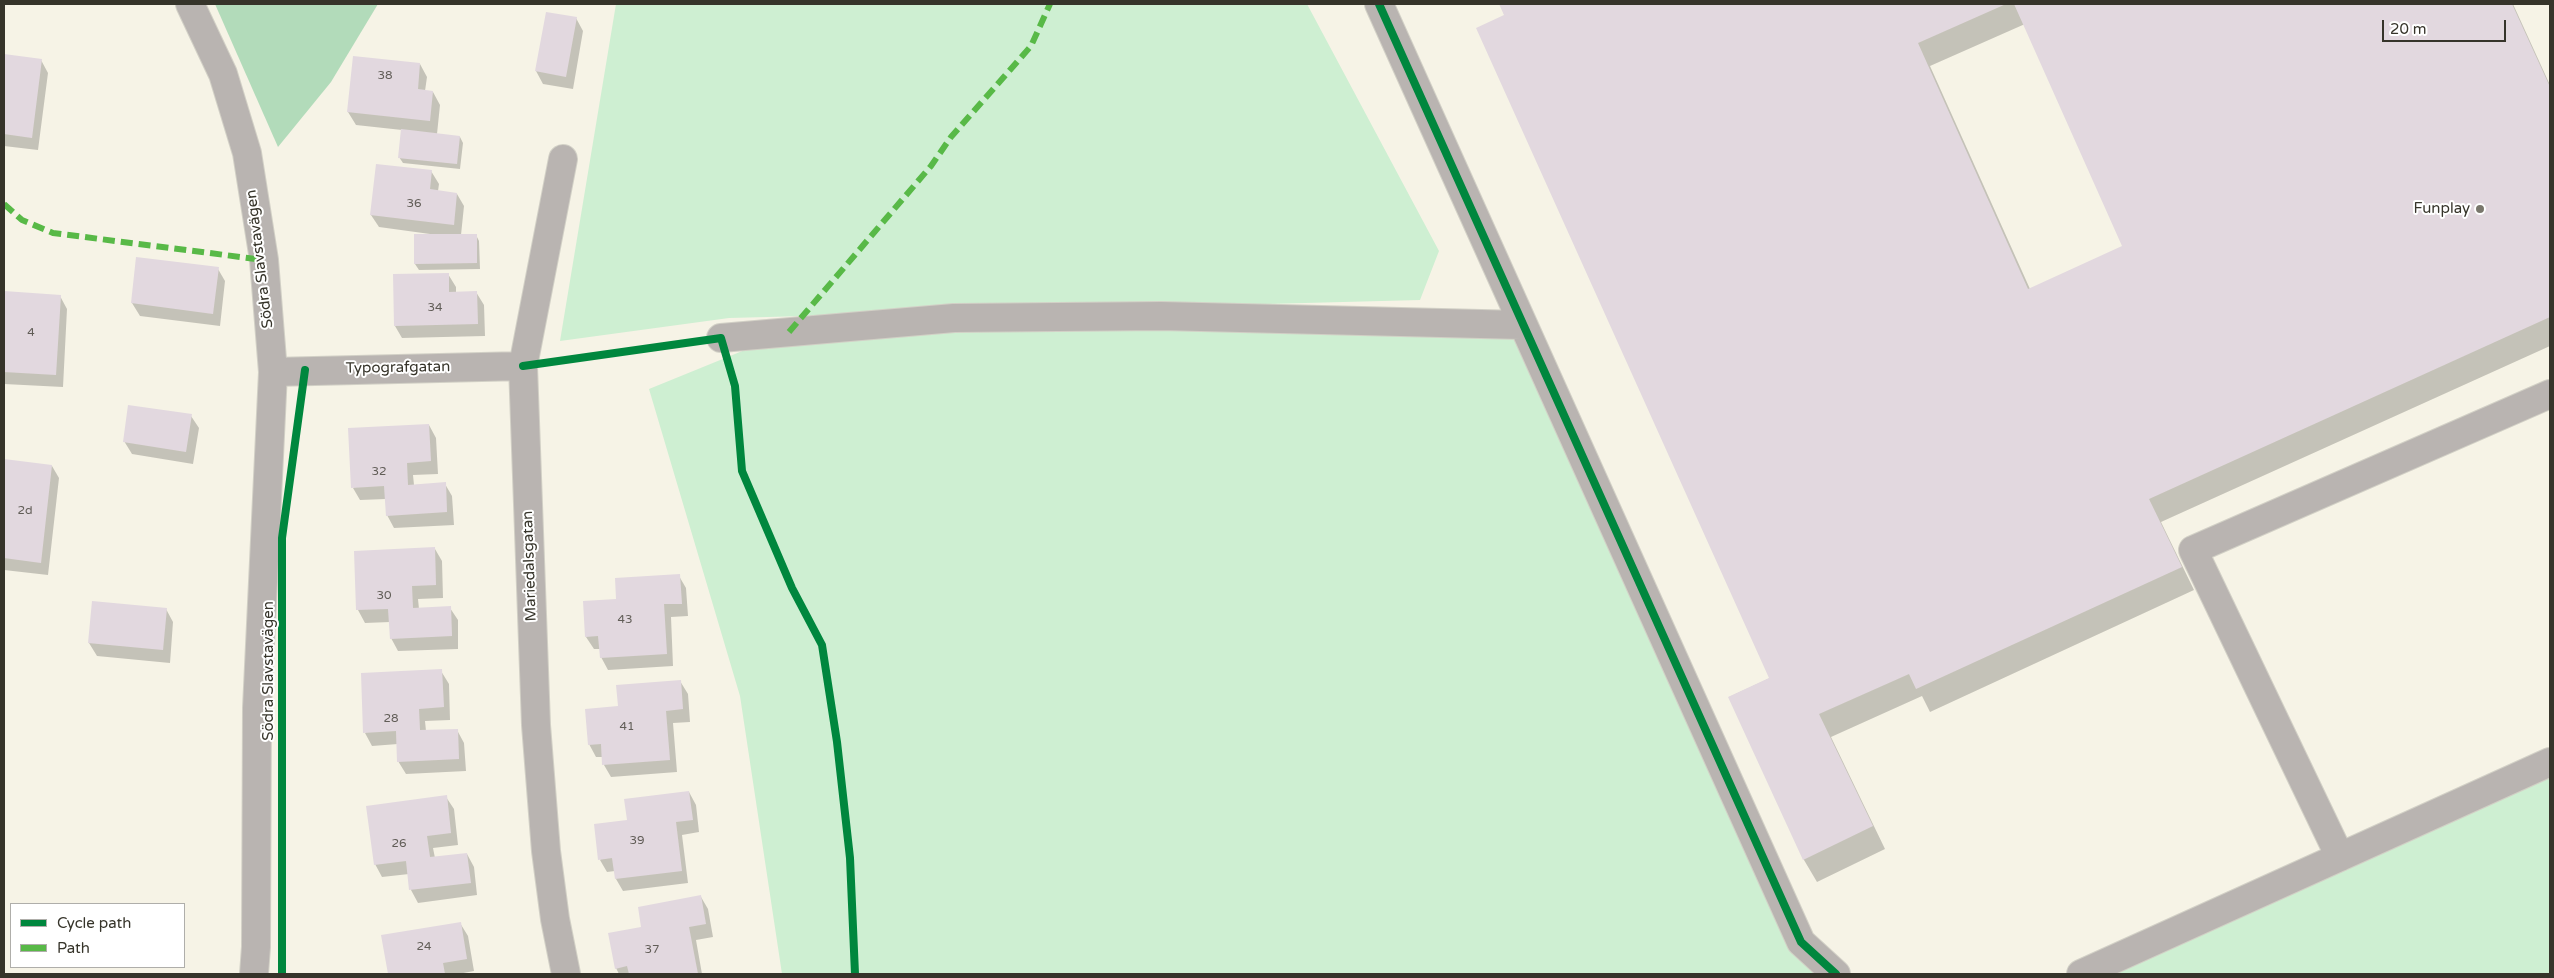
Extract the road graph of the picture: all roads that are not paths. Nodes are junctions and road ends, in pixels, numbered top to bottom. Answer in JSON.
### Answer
{"nodes":[{"id":1,"x":190,"y":4,"type":"edge"},
{"id":2,"x":1379,"y":4,"type":"edge"},
{"id":3,"x":563,"y":159,"type":"dead end"},
{"id":4,"x":1521,"y":325,"type":"junction"},
{"id":5,"x":721,"y":338,"type":"dead end"},
{"id":6,"x":523,"y":366,"type":"junction"},
{"id":7,"x":273,"y":372,"type":"junction"},
{"id":8,"x":2550,"y":394,"type":"edge"},
{"id":9,"x":2550,"y":762,"type":"edge"},
{"id":10,"x":2340,"y":857,"type":"junction"},
{"id":11,"x":254,"y":974,"type":"edge"},
{"id":12,"x":566,"y":974,"type":"edge"},
{"id":13,"x":1836,"y":974,"type":"edge"},
{"id":14,"x":2082,"y":974,"type":"edge"}],
"edges":[{"from":1,"to":7,"type":"street","name":"Södra Slavstavägen"},
{"from":2,"to":4,"type":"street"},
{"from":3,"to":6,"type":"street","name":"Mariedalsgatan"},
{"from":4,"to":5,"type":"street"},
{"from":4,"to":13,"type":"street"},
{"from":6,"to":7,"type":"street","name":"Typografgatan"},
{"from":6,"to":12,"type":"street","name":"Mariedalsgatan"},
{"from":7,"to":11,"type":"street","name":"Södra Slavstavägen"},
{"from":8,"to":10,"type":"street"},
{"from":9,"to":10,"type":"street"},
{"from":10,"to":14,"type":"street"}]}
